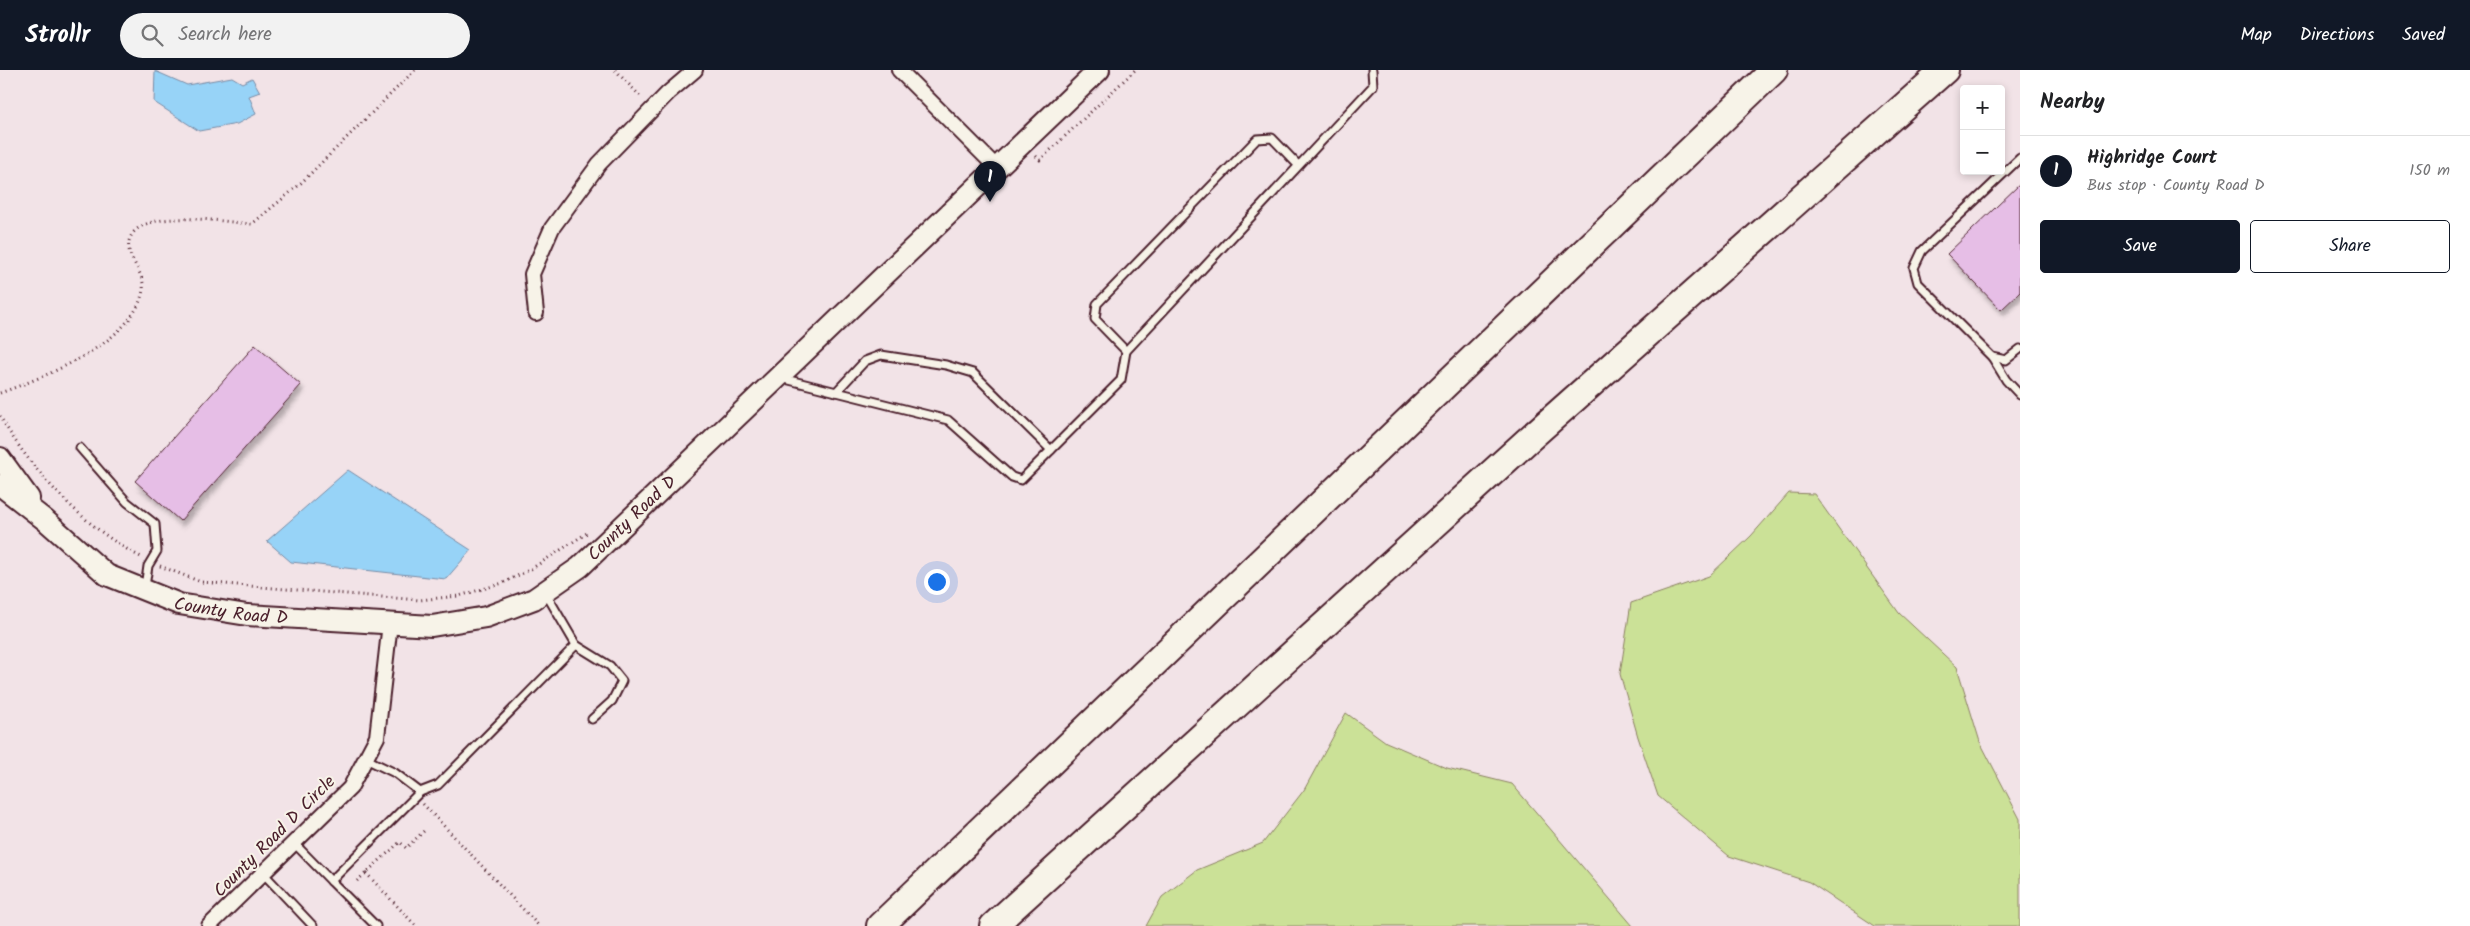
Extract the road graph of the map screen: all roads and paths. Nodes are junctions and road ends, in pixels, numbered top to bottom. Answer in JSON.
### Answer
{"nodes":[{"id":1,"x":415,"y":70,"type":"edge"},
{"id":2,"x":615,"y":70,"type":"edge"},
{"id":3,"x":695,"y":70,"type":"edge"},
{"id":4,"x":899,"y":70,"type":"edge"},
{"id":5,"x":1099,"y":70,"type":"edge"},
{"id":6,"x":1372,"y":70,"type":"edge"},
{"id":7,"x":1774,"y":70,"type":"edge"},
{"id":8,"x":1945,"y":70,"type":"edge"},
{"id":9,"x":652,"y":109,"type":"junction"},
{"id":10,"x":2020,"y":158,"type":"edge"},
{"id":11,"x":1298,"y":166,"type":"junction"},
{"id":12,"x":997,"y":168,"type":"junction"},
{"id":13,"x":536,"y":313,"type":"dead end"},
{"id":14,"x":2020,"y":349,"type":"edge"},
{"id":15,"x":1126,"y":351,"type":"junction"},
{"id":16,"x":1992,"y":356,"type":"junction"},
{"id":17,"x":779,"y":377,"type":"junction"},
{"id":18,"x":836,"y":392,"type":"junction"},
{"id":19,"x":0,"y":393,"type":"edge"},
{"id":20,"x":2020,"y":395,"type":"edge"},
{"id":21,"x":0,"y":416,"type":"edge"},
{"id":22,"x":80,"y":448,"type":"dead end"},
{"id":23,"x":1051,"y":450,"type":"junction"},
{"id":24,"x":0,"y":458,"type":"edge"},
{"id":25,"x":0,"y":485,"type":"edge"},
{"id":26,"x":45,"y":520,"type":"junction"},
{"id":27,"x":590,"y":531,"type":"dead end"},
{"id":28,"x":151,"y":562,"type":"junction"},
{"id":29,"x":144,"y":590,"type":"junction"},
{"id":30,"x":545,"y":591,"type":"junction"},
{"id":31,"x":390,"y":623,"type":"junction"},
{"id":32,"x":1314,"y":633,"type":"junction"},
{"id":33,"x":576,"y":645,"type":"junction"},
{"id":34,"x":592,"y":719,"type":"dead end"},
{"id":35,"x":366,"y":759,"type":"junction"},
{"id":36,"x":418,"y":794,"type":"junction"},
{"id":37,"x":424,"y":831,"type":"dead end"},
{"id":38,"x":294,"y":843,"type":"junction"},
{"id":39,"x":263,"y":873,"type":"junction"},
{"id":40,"x":366,"y":873,"type":"junction"},
{"id":41,"x":331,"y":881,"type":"junction"},
{"id":42,"x":358,"y":881,"type":"dead end"},
{"id":43,"x":920,"y":887,"type":"junction"},
{"id":44,"x":209,"y":926,"type":"edge"},
{"id":45,"x":313,"y":926,"type":"edge"},
{"id":46,"x":376,"y":926,"type":"edge"},
{"id":47,"x":416,"y":926,"type":"edge"},
{"id":48,"x":539,"y":926,"type":"edge"},
{"id":49,"x":861,"y":926,"type":"edge"},
{"id":50,"x":880,"y":926,"type":"edge"},
{"id":51,"x":993,"y":926,"type":"edge"},
{"id":52,"x":1019,"y":926,"type":"edge"}],
"edges":[{"from":1,"to":19,"type":"path"},
{"from":2,"to":9,"type":"path"},
{"from":3,"to":9,"type":"street"},
{"from":4,"to":12,"type":"street"},
{"from":5,"to":12,"type":"street","name":"County Road D"},
{"from":6,"to":11,"type":"lane"},
{"from":7,"to":43,"type":"highway"},
{"from":8,"to":32,"type":"highway"},
{"from":9,"to":13,"type":"street"},
{"from":10,"to":16,"type":"lane"},
{"from":11,"to":15,"type":"lane"},
{"from":11,"to":15,"type":"lane"},
{"from":12,"to":17,"type":"street","name":"County Road D"},
{"from":14,"to":16,"type":"lane"},
{"from":15,"to":23,"type":"lane"},
{"from":16,"to":20,"type":"lane"},
{"from":17,"to":18,"type":"lane"},
{"from":17,"to":30,"type":"street","name":"County Road D"},
{"from":18,"to":23,"type":"lane"},
{"from":18,"to":23,"type":"lane"},
{"from":21,"to":28,"type":"path"},
{"from":22,"to":28,"type":"lane"},
{"from":24,"to":26,"type":"street"},
{"from":25,"to":26,"type":"street"},
{"from":26,"to":29,"type":"street","name":"County Road D"},
{"from":27,"to":28,"type":"path"},
{"from":28,"to":29,"type":"lane"},
{"from":29,"to":31,"type":"street","name":"County Road D"},
{"from":30,"to":31,"type":"street","name":"County Road D"},
{"from":30,"to":33,"type":"lane"},
{"from":31,"to":35,"type":"street","name":"County Road D Circle"},
{"from":32,"to":51,"type":"highway"},
{"from":32,"to":52,"type":"highway"},
{"from":33,"to":34,"type":"lane"},
{"from":33,"to":36,"type":"lane"},
{"from":35,"to":36,"type":"lane"},
{"from":35,"to":38,"type":"street","name":"County Road D Circle"},
{"from":36,"to":41,"type":"lane"},
{"from":36,"to":48,"type":"path"},
{"from":37,"to":40,"type":"path"},
{"from":38,"to":39,"type":"street","name":"County Road D Circle"},
{"from":38,"to":41,"type":"lane"},
{"from":39,"to":44,"type":"street","name":"County Road D Circle"},
{"from":39,"to":45,"type":"lane"},
{"from":40,"to":42,"type":"path"},
{"from":40,"to":47,"type":"path"},
{"from":41,"to":46,"type":"lane"},
{"from":43,"to":49,"type":"highway"},
{"from":43,"to":50,"type":"highway"}]}
